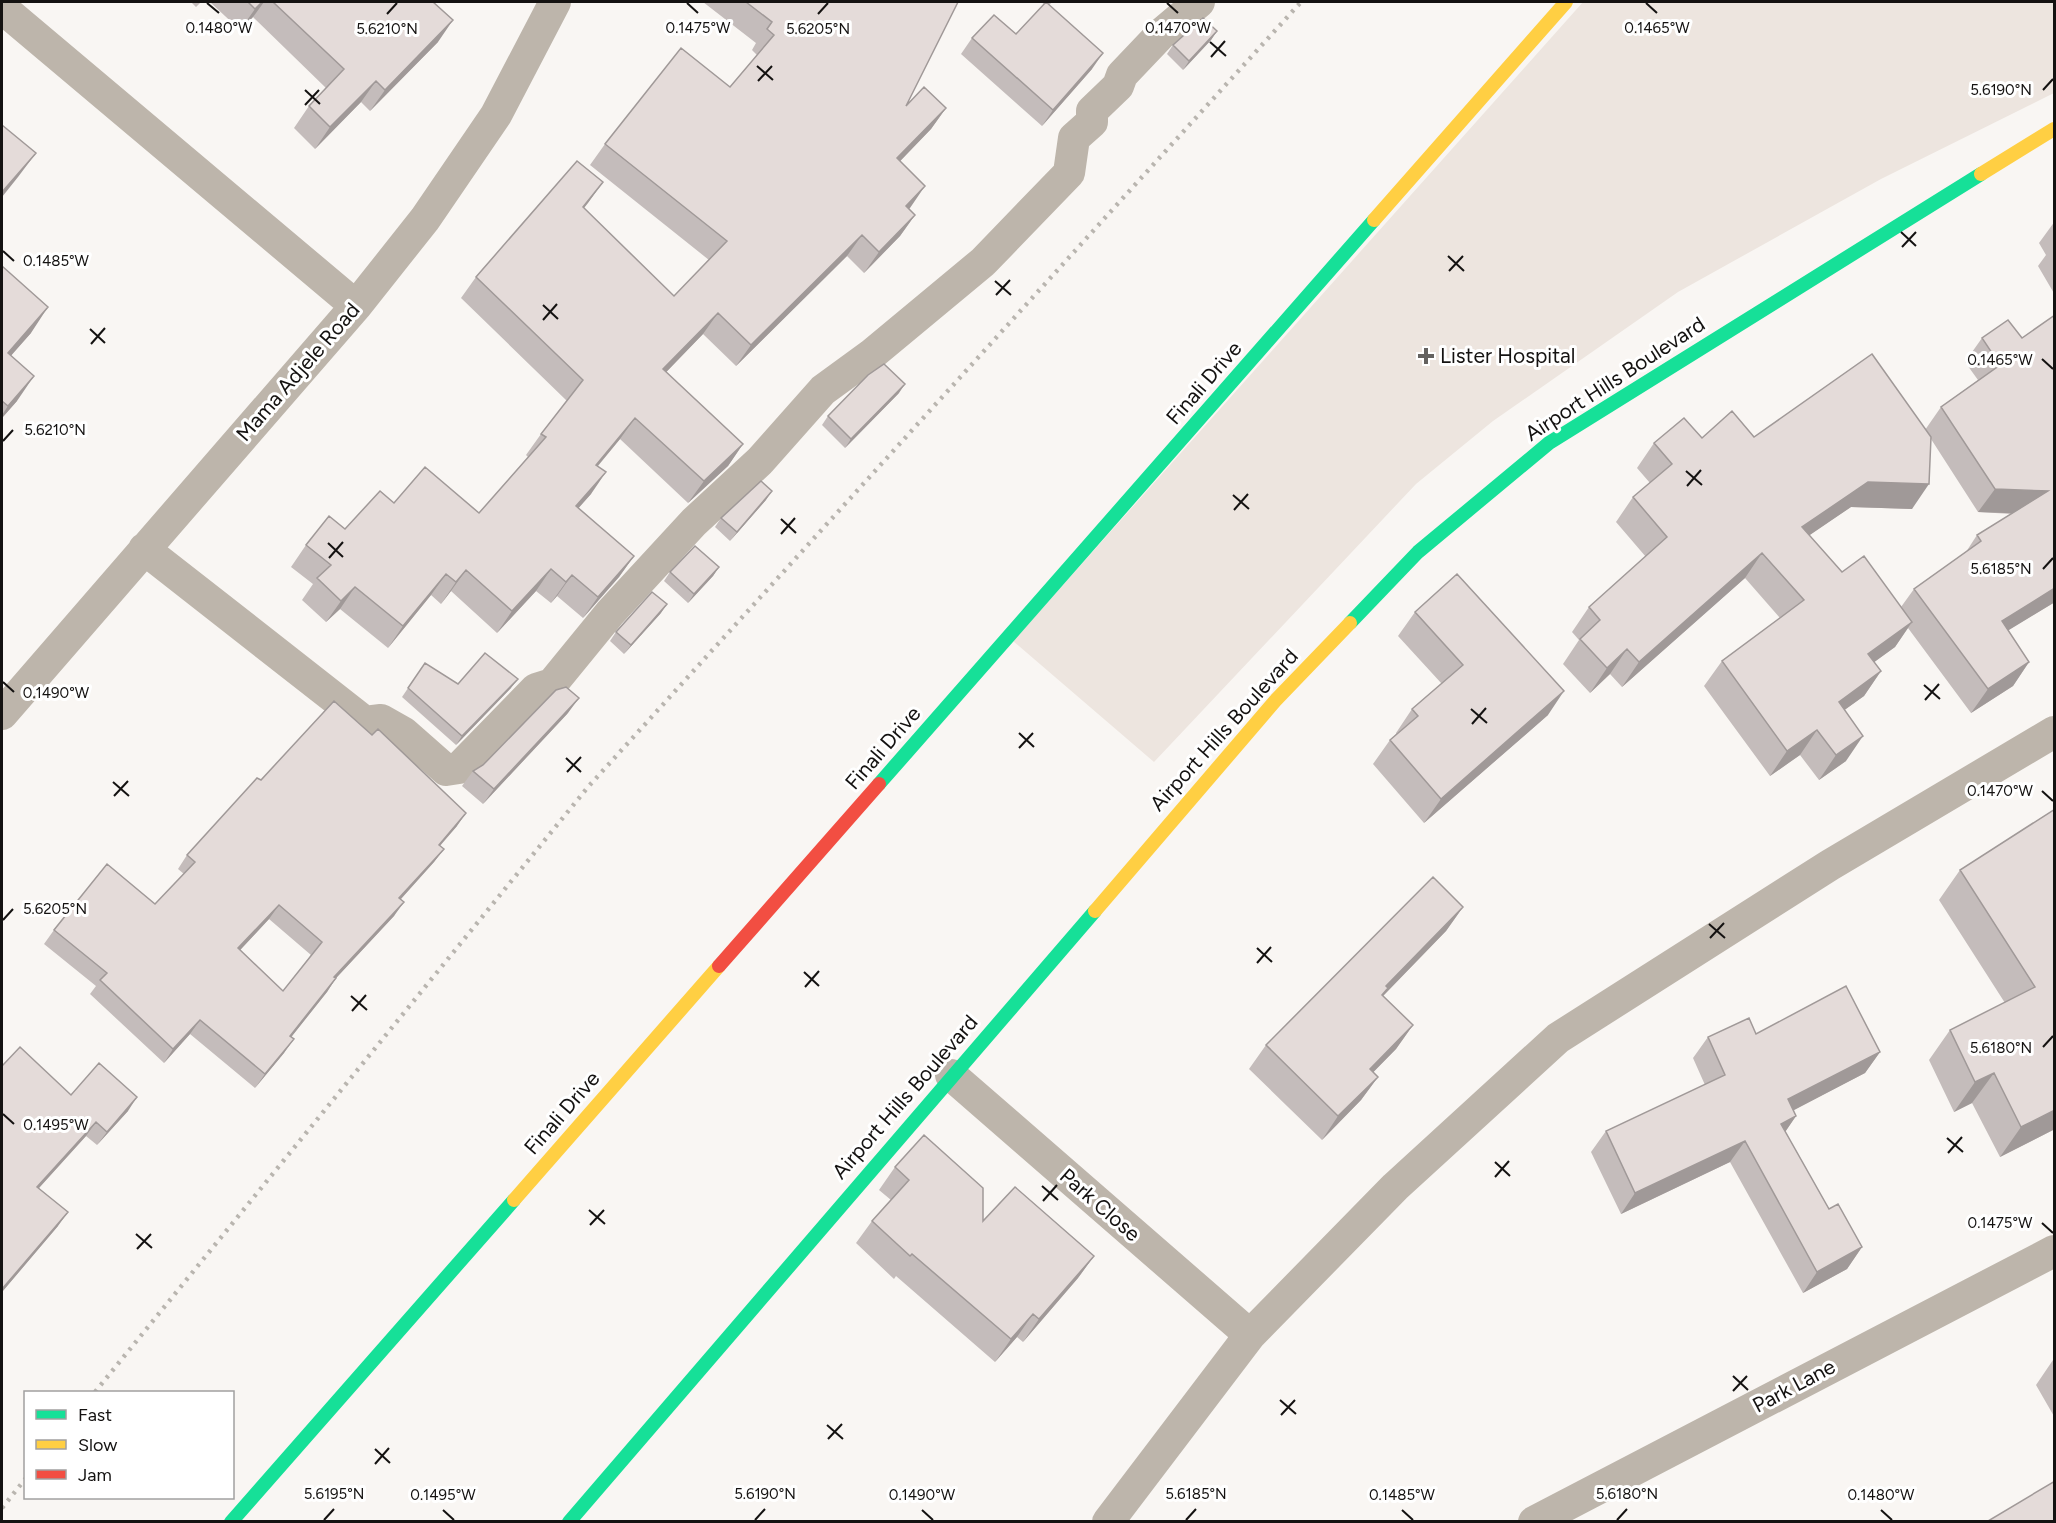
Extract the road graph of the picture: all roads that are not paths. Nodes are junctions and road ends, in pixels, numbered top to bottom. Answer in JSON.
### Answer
{"nodes":[{"id":1,"x":555,"y":2,"type":"edge"},
{"id":2,"x":1199,"y":2,"type":"edge"},
{"id":3,"x":1566,"y":2,"type":"edge"},
{"id":4,"x":2,"y":8,"type":"edge"},
{"id":5,"x":2055,"y":129,"type":"edge"},
{"id":6,"x":356,"y":306,"type":"junction"},
{"id":7,"x":144,"y":549,"type":"junction"},
{"id":8,"x":5,"y":702,"type":"edge"},
{"id":9,"x":2055,"y":732,"type":"edge"},
{"id":10,"x":951,"y":1075,"type":"junction"},
{"id":11,"x":2055,"y":1251,"type":"edge"},
{"id":12,"x":1250,"y":1335,"type":"junction"},
{"id":13,"x":231,"y":1521,"type":"edge"},
{"id":14,"x":569,"y":1521,"type":"edge"},
{"id":15,"x":1107,"y":1521,"type":"edge"},
{"id":16,"x":1534,"y":1521,"type":"edge"}],
"edges":[{"from":1,"to":6,"type":"street","name":"Mama Adjele Road"},
{"from":2,"to":7,"type":"street"},
{"from":3,"to":13,"type":"street","name":"Finali Drive"},
{"from":4,"to":6,"type":"street"},
{"from":5,"to":10,"type":"street","name":"Airport Hills Boulevard"},
{"from":6,"to":7,"type":"street","name":"Mama Adjele Road"},
{"from":7,"to":8,"type":"street","name":"Mama Adjele Road"},
{"from":9,"to":12,"type":"street"},
{"from":10,"to":12,"type":"street","name":"Park Close"},
{"from":10,"to":14,"type":"street","name":"Airport Hills Boulevard"},
{"from":11,"to":16,"type":"street","name":"Park Lane"},
{"from":12,"to":15,"type":"street"}]}
